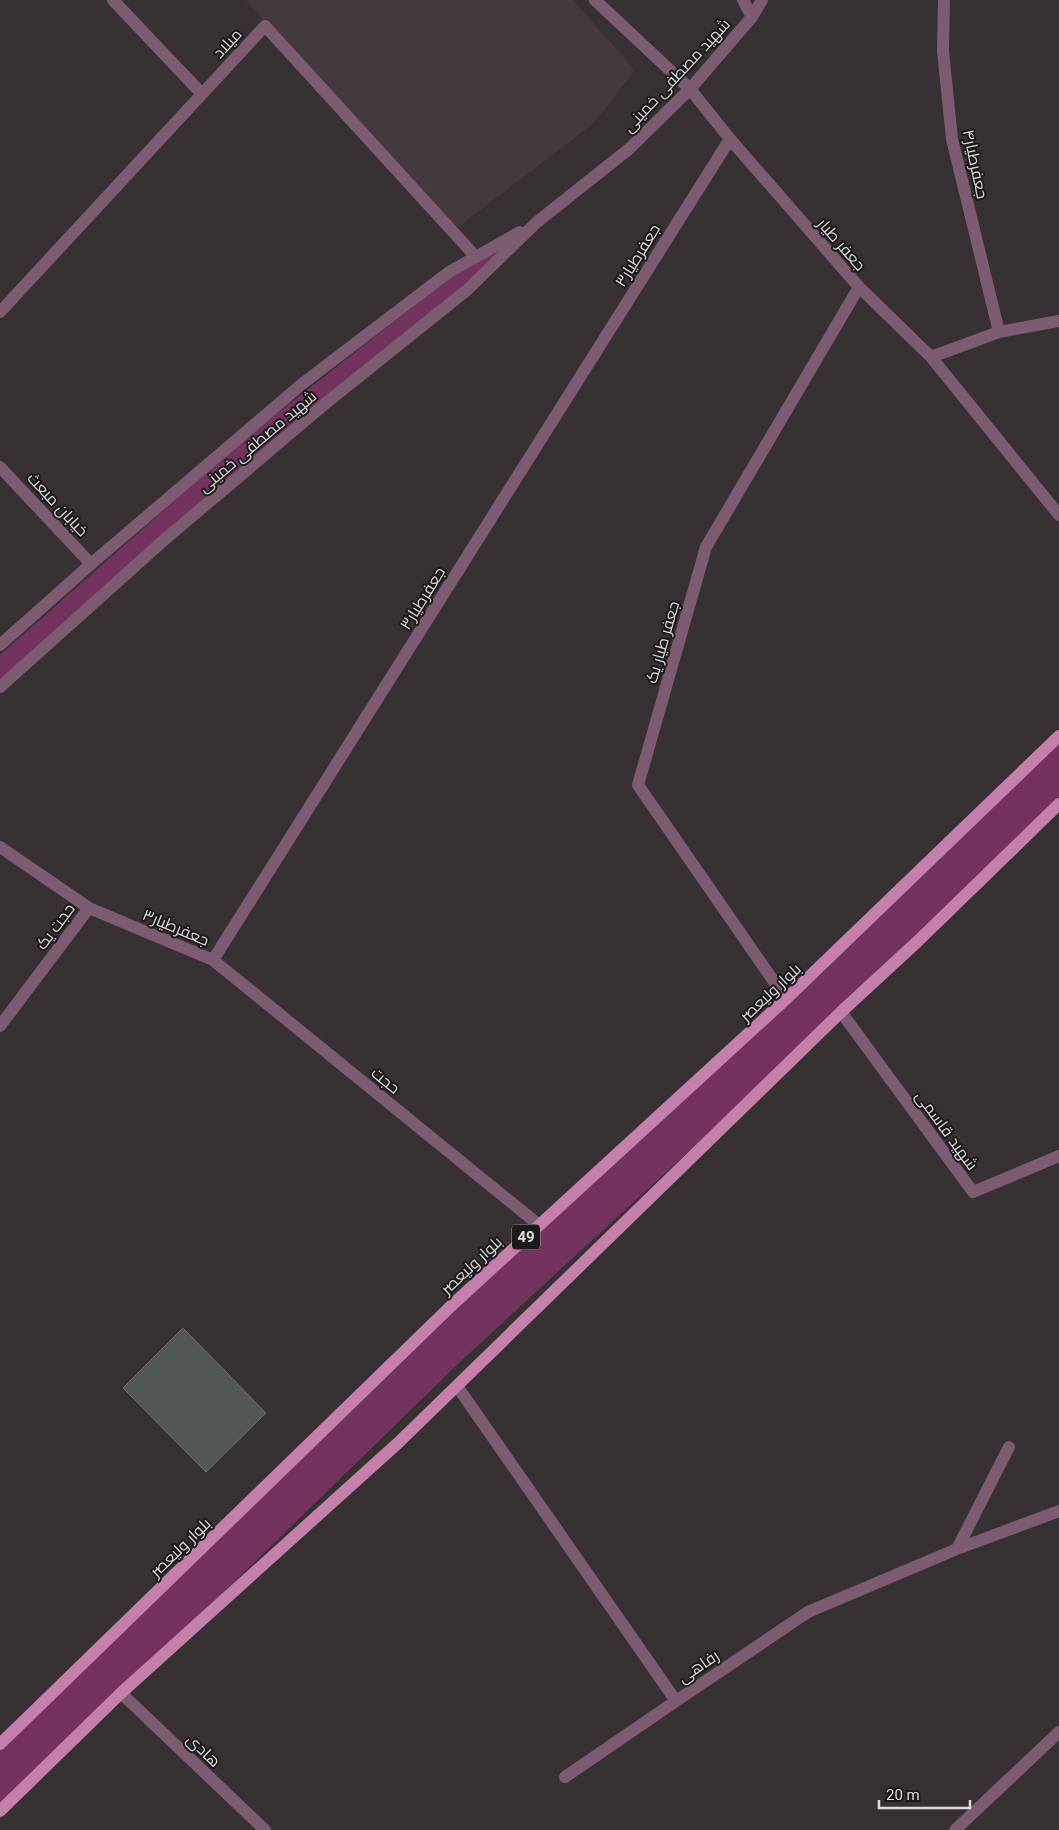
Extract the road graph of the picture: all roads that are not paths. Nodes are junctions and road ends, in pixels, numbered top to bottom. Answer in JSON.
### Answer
{"nodes":[{"id":1,"x":113,"y":0,"type":"edge"},
{"id":2,"x":595,"y":0,"type":"edge"},
{"id":3,"x":743,"y":0,"type":"edge"},
{"id":4,"x":762,"y":0,"type":"edge"},
{"id":5,"x":944,"y":0,"type":"edge"},
{"id":6,"x":752,"y":17,"type":"junction"},
{"id":7,"x":690,"y":89,"type":"junction"},
{"id":8,"x":202,"y":94,"type":"junction"},
{"id":9,"x":730,"y":139,"type":"junction"},
{"id":10,"x":537,"y":222,"type":"junction"},
{"id":11,"x":476,"y":257,"type":"junction"},
{"id":12,"x":858,"y":287,"type":"junction"},
{"id":13,"x":0,"y":312,"type":"edge"},
{"id":14,"x":1059,"y":321,"type":"edge"},
{"id":15,"x":999,"y":332,"type":"junction"},
{"id":16,"x":931,"y":356,"type":"junction"},
{"id":17,"x":0,"y":466,"type":"edge"},
{"id":18,"x":1059,"y":515,"type":"edge"},
{"id":19,"x":91,"y":564,"type":"junction"},
{"id":20,"x":0,"y":645,"type":"edge"},
{"id":21,"x":0,"y":687,"type":"edge"},
{"id":22,"x":1059,"y":736,"type":"edge"},
{"id":23,"x":1059,"y":804,"type":"edge"},
{"id":24,"x":0,"y":847,"type":"edge"},
{"id":25,"x":89,"y":908,"type":"junction"},
{"id":26,"x":213,"y":960,"type":"junction"},
{"id":27,"x":786,"y":999,"type":"junction"},
{"id":28,"x":841,"y":1012,"type":"junction"},
{"id":29,"x":0,"y":1026,"type":"edge"},
{"id":30,"x":1059,"y":1156,"type":"edge"},
{"id":31,"x":539,"y":1225,"type":"junction"},
{"id":32,"x":457,"y":1386,"type":"junction"},
{"id":33,"x":1009,"y":1448,"type":"dead end"},
{"id":34,"x":1059,"y":1511,"type":"edge"},
{"id":35,"x":957,"y":1549,"type":"junction"},
{"id":36,"x":121,"y":1693,"type":"junction"},
{"id":37,"x":676,"y":1701,"type":"junction"},
{"id":38,"x":1059,"y":1732,"type":"edge"},
{"id":39,"x":0,"y":1744,"type":"edge"},
{"id":40,"x":565,"y":1777,"type":"dead end"},
{"id":41,"x":0,"y":1811,"type":"edge"},
{"id":42,"x":264,"y":1830,"type":"edge"},
{"id":43,"x":955,"y":1830,"type":"edge"}],
"edges":[{"from":1,"to":8,"type":"street"},
{"from":2,"to":7,"type":"street","name":"جعفر طیار"},
{"from":3,"to":6,"type":"street"},
{"from":4,"to":6,"type":"street","name":"شهید مصطفی خمینی"},
{"from":5,"to":15,"type":"street","name":"جعفرطیار۴"},
{"from":6,"to":7,"type":"street","name":"شهید مصطفی خمینی"},
{"from":7,"to":9,"type":"street","name":"جعفر طیار"},
{"from":7,"to":10,"type":"street","name":"شهید مصطفی خمینی"},
{"from":8,"to":11,"type":"street","name":"میلاد"},
{"from":8,"to":13,"type":"street","name":"میلاد"},
{"from":9,"to":12,"type":"street","name":"جعفر طیار"},
{"from":9,"to":26,"type":"street","name":"جعفرطیار۳"},
{"from":10,"to":11,"type":"street","name":"شهید مصطفی خمینی"},
{"from":10,"to":21,"type":"street","name":"شهید مصطفی خمینی"},
{"from":11,"to":19,"type":"street","name":"شهید مصطفی خمینی"},
{"from":12,"to":16,"type":"street","name":"جعفر طیار"},
{"from":12,"to":27,"type":"street","name":"جعفر طیار یک"},
{"from":14,"to":15,"type":"street"},
{"from":15,"to":16,"type":"street"},
{"from":16,"to":18,"type":"street","name":"جعفر طیار"},
{"from":17,"to":19,"type":"street","name":"خیابان مبعث"},
{"from":19,"to":20,"type":"street","name":"شهید مصطفی خمینی"},
{"from":22,"to":27,"type":"main road","name":"بلوار ولیعصر","number":"49"},
{"from":23,"to":28,"type":"main road"},
{"from":24,"to":25,"type":"street","name":"حجت یک"},
{"from":25,"to":26,"type":"street","name":"جعفرطیار۳"},
{"from":25,"to":29,"type":"street","name":"حجت یک"},
{"from":26,"to":31,"type":"street","name":"حجت"},
{"from":27,"to":31,"type":"main road","name":"بلوار ولیعصر","number":"49"},
{"from":28,"to":30,"type":"street","name":"شهید قاسمی"},
{"from":28,"to":32,"type":"main road"},
{"from":31,"to":39,"type":"main road","name":"بلوار ولیعصر","number":"49"},
{"from":32,"to":36,"type":"main road"},
{"from":32,"to":37,"type":"street","name":"رفاهی"},
{"from":33,"to":35,"type":"street"},
{"from":34,"to":35,"type":"street","name":"رفاهی"},
{"from":35,"to":37,"type":"street","name":"رفاهی"},
{"from":36,"to":41,"type":"main road"},
{"from":36,"to":42,"type":"street","name":"هادی"},
{"from":37,"to":40,"type":"street"},
{"from":38,"to":43,"type":"street"}]}
